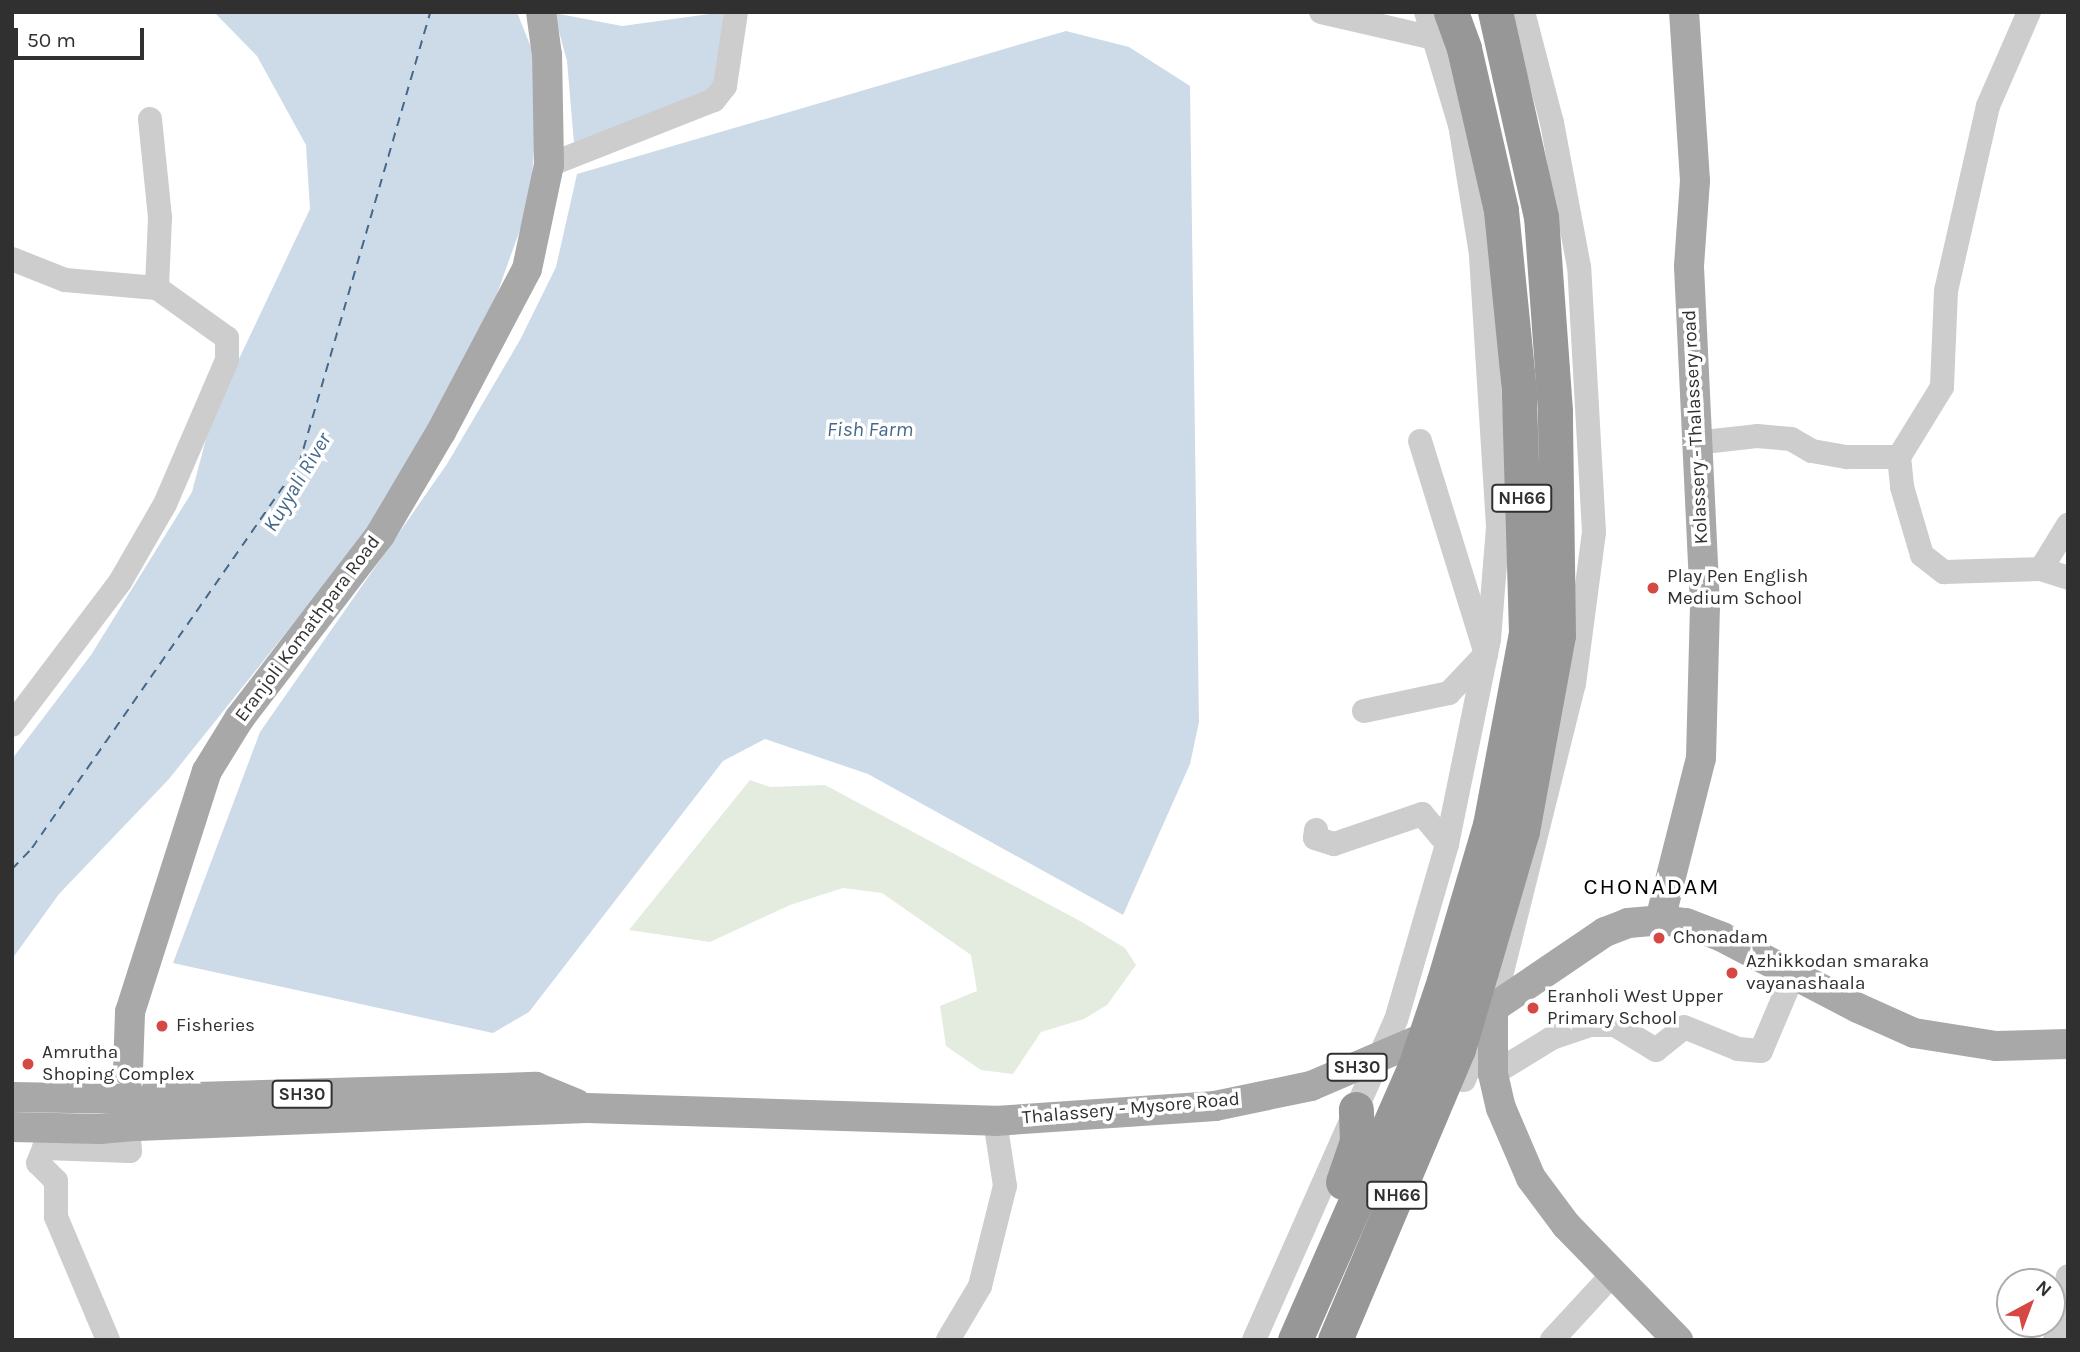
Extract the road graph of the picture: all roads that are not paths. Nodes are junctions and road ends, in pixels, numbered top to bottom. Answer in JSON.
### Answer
{"nodes":[{"id":1,"x":541,"y":12,"type":"edge"},
{"id":2,"x":736,"y":12,"type":"edge"},
{"id":3,"x":1321,"y":12,"type":"edge"},
{"id":4,"x":1426,"y":12,"type":"edge"},
{"id":5,"x":1495,"y":12,"type":"edge"},
{"id":6,"x":1523,"y":12,"type":"edge"},
{"id":7,"x":1684,"y":12,"type":"edge"},
{"id":8,"x":2029,"y":12,"type":"edge"},
{"id":9,"x":1442,"y":25,"type":"edge"},
{"id":10,"x":150,"y":119,"type":"dead end"},
{"id":11,"x":549,"y":164,"type":"junction"},
{"id":12,"x":12,"y":260,"type":"edge"},
{"id":13,"x":157,"y":288,"type":"junction"},
{"id":14,"x":1420,"y":441,"type":"dead end"},
{"id":15,"x":1695,"y":443,"type":"junction"},
{"id":16,"x":1899,"y":457,"type":"junction"},
{"id":17,"x":2068,"y":525,"type":"edge"},
{"id":18,"x":2041,"y":569,"type":"junction"},
{"id":19,"x":2068,"y":578,"type":"edge"},
{"id":20,"x":1486,"y":654,"type":"junction"},
{"id":21,"x":1364,"y":711,"type":"dead end"},
{"id":22,"x":12,"y":724,"type":"edge"},
{"id":23,"x":1316,"y":830,"type":"dead end"},
{"id":24,"x":1447,"y":845,"type":"junction"},
{"id":25,"x":1660,"y":920,"type":"junction"},
{"id":26,"x":1794,"y":973,"type":"junction"},
{"id":27,"x":1493,"y":1008,"type":"junction"},
{"id":28,"x":2068,"y":1044,"type":"edge"},
{"id":29,"x":1379,"y":1058,"type":"junction"},
{"id":30,"x":1493,"y":1074,"type":"junction"},
{"id":31,"x":12,"y":1097,"type":"edge"},
{"id":32,"x":127,"y":1098,"type":"junction"},
{"id":33,"x":587,"y":1108,"type":"junction"},
{"id":34,"x":1356,"y":1109,"type":"junction"},
{"id":35,"x":995,"y":1121,"type":"junction"},
{"id":36,"x":1445,"y":1125,"type":"junction"},
{"id":37,"x":12,"y":1127,"type":"edge"},
{"id":38,"x":1390,"y":1211,"type":"junction"},
{"id":39,"x":1325,"y":1270,"type":"junction"},
{"id":40,"x":1613,"y":1274,"type":"junction"},
{"id":41,"x":2068,"y":1276,"type":"edge"},
{"id":42,"x":108,"y":1340,"type":"edge"},
{"id":43,"x":948,"y":1340,"type":"edge"},
{"id":44,"x":1254,"y":1340,"type":"edge"},
{"id":45,"x":1295,"y":1340,"type":"edge"},
{"id":46,"x":1335,"y":1340,"type":"edge"},
{"id":47,"x":1351,"y":1340,"type":"edge"},
{"id":48,"x":1552,"y":1340,"type":"edge"},
{"id":49,"x":1678,"y":1340,"type":"edge"},
{"id":50,"x":2054,"y":1340,"type":"edge"}],
"edges":[{"from":1,"to":11,"type":"main road","name":"Eranjoli Komathpara Road"},
{"from":2,"to":11,"type":"street"},
{"from":3,"to":9,"type":"street"},
{"from":4,"to":9,"type":"street"},
{"from":5,"to":38,"type":"highway","number":"NH66","bridge":true},
{"from":6,"to":27,"type":"street"},
{"from":7,"to":15,"type":"main road","name":"Kolassery - Thalassery road"},
{"from":8,"to":16,"type":"street"},
{"from":9,"to":20,"type":"street"},
{"from":9,"to":39,"type":"highway","number":"NH66","bridge":true},
{"from":10,"to":13,"type":"street"},
{"from":11,"to":32,"type":"main road","name":"Eranjoli Komathpara Road"},
{"from":12,"to":13,"type":"street"},
{"from":13,"to":22,"type":"street"},
{"from":14,"to":20,"type":"street"},
{"from":15,"to":16,"type":"street"},
{"from":15,"to":25,"type":"main road","name":"Kolassery - Thalassery road"},
{"from":16,"to":18,"type":"street"},
{"from":17,"to":18,"type":"street"},
{"from":18,"to":19,"type":"street"},
{"from":20,"to":21,"type":"street"},
{"from":20,"to":24,"type":"street"},
{"from":23,"to":24,"type":"street"},
{"from":24,"to":29,"type":"street"},
{"from":25,"to":26,"type":"main road","name":"Thalassery - Mysore Road","number":"SH30"},
{"from":25,"to":27,"type":"main road","name":"Thalassery - Mysore Road","number":"SH30"},
{"from":26,"to":28,"type":"main road","name":"Thalassery - Mysore Road","number":"SH30"},
{"from":26,"to":30,"type":"street"},
{"from":27,"to":29,"type":"main road","name":"Thalassery - Mysore Road","number":"SH30"},
{"from":27,"to":30,"type":"main road"},
{"from":27,"to":36,"type":"street"},
{"from":29,"to":34,"type":"street"},
{"from":29,"to":35,"type":"main road","name":"Thalassery - Mysore Road","number":"SH30"},
{"from":30,"to":40,"type":"main road"},
{"from":31,"to":32,"type":"main road","number":"SH30"},
{"from":32,"to":33,"type":"main road","number":"SH30"},
{"from":32,"to":42,"type":"street"},
{"from":33,"to":35,"type":"main road","name":"Thalassery - Mysore Road","number":"SH30"},
{"from":33,"to":37,"type":"main road","number":"sh30","bridge":true},
{"from":34,"to":39,"type":"highway"},
{"from":34,"to":44,"type":"street"},
{"from":35,"to":43,"type":"street"},
{"from":36,"to":38,"type":"highway"},
{"from":36,"to":47,"type":"street"},
{"from":38,"to":46,"type":"highway","number":"NH66"},
{"from":39,"to":45,"type":"highway","number":"NH66"},
{"from":40,"to":48,"type":"street"},
{"from":40,"to":49,"type":"main road"},
{"from":41,"to":50,"type":"street"}]}
